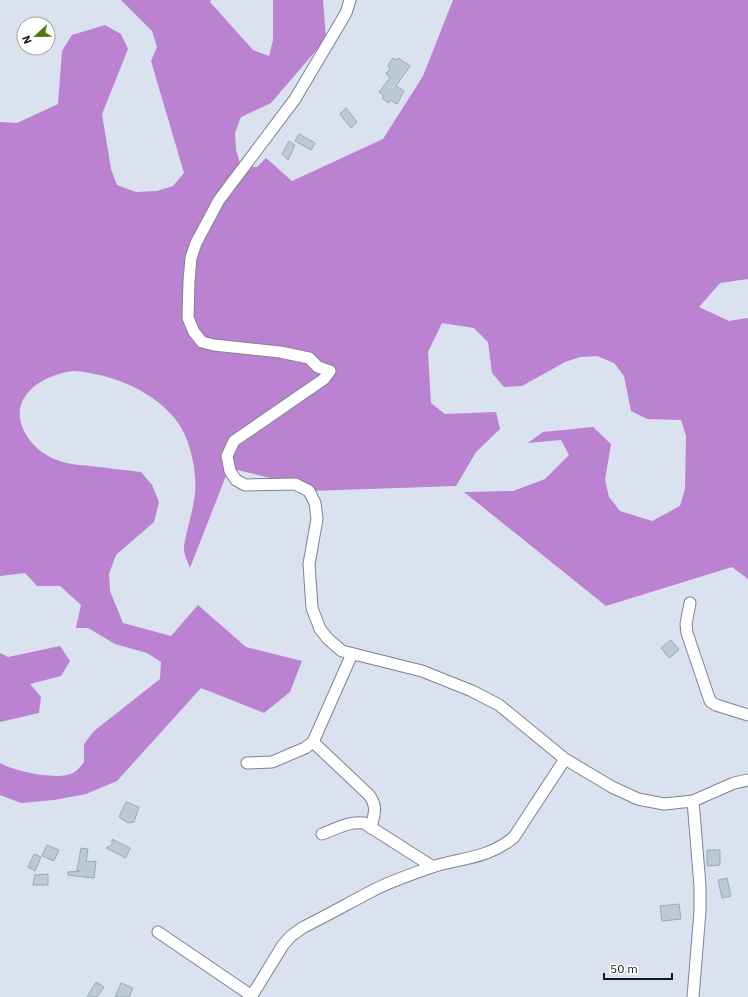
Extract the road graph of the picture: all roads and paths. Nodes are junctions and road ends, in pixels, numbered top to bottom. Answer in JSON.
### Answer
{"nodes":[{"id":1,"x":350,"y":0,"type":"edge"},
{"id":2,"x":690,"y":603,"type":"dead end"},
{"id":3,"x":352,"y":654,"type":"junction"},
{"id":4,"x":748,"y":715,"type":"edge"},
{"id":5,"x":313,"y":742,"type":"junction"},
{"id":6,"x":565,"y":758,"type":"junction"},
{"id":7,"x":247,"y":763,"type":"dead end"},
{"id":8,"x":748,"y":780,"type":"edge"},
{"id":9,"x":694,"y":801,"type":"junction"},
{"id":10,"x":372,"y":828,"type":"junction"},
{"id":11,"x":322,"y":834,"type":"dead end"},
{"id":12,"x":433,"y":867,"type":"junction"},
{"id":13,"x":158,"y":932,"type":"dead end"},
{"id":14,"x":251,"y":996,"type":"edge"},
{"id":15,"x":693,"y":997,"type":"edge"}],
"edges":[{"from":1,"to":3,"type":"street"},
{"from":2,"to":4,"type":"street"},
{"from":3,"to":5,"type":"street"},
{"from":3,"to":6,"type":"street"},
{"from":5,"to":7,"type":"street"},
{"from":5,"to":10,"type":"street"},
{"from":6,"to":9,"type":"street"},
{"from":6,"to":12,"type":"street"},
{"from":8,"to":9,"type":"street"},
{"from":9,"to":15,"type":"street"},
{"from":10,"to":11,"type":"street"},
{"from":10,"to":12,"type":"street"},
{"from":12,"to":14,"type":"street"},
{"from":13,"to":14,"type":"street"}]}
